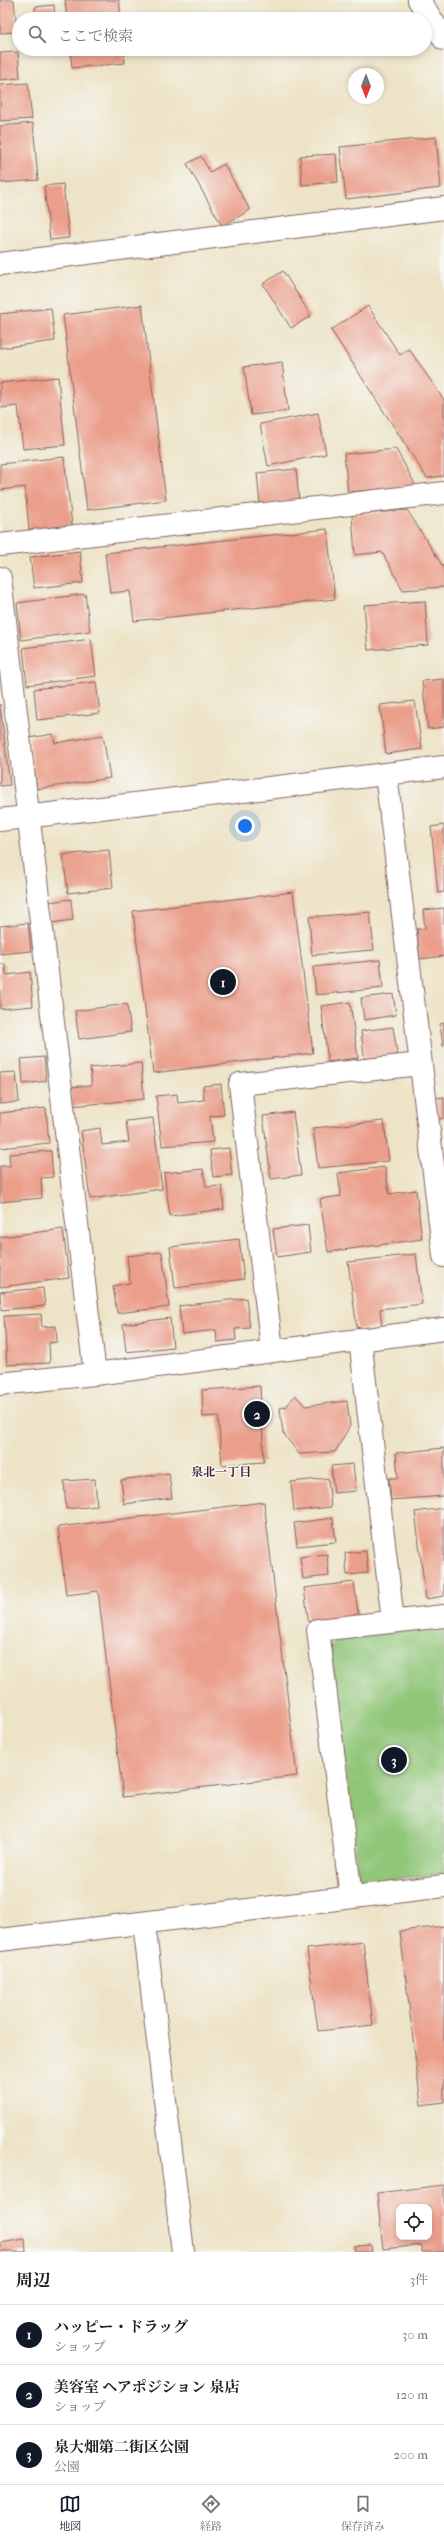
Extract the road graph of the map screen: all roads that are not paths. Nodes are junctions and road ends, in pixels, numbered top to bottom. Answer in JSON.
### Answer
{"nodes":[{"id":1,"x":419,"y":0,"type":"edge"},
{"id":2,"x":427,"y":12,"type":"edge"},
{"id":3,"x":432,"y":20,"type":"edge"},
{"id":4,"x":444,"y":39,"type":"edge"},
{"id":5,"x":444,"y":208,"type":"edge"},
{"id":6,"x":0,"y":264,"type":"edge"},
{"id":7,"x":444,"y":493,"type":"edge"},
{"id":8,"x":0,"y":545,"type":"edge"},
{"id":9,"x":0,"y":578,"type":"edge"},
{"id":10,"x":444,"y":767,"type":"edge"},
{"id":11,"x":386,"y":774,"type":"junction"},
{"id":12,"x":28,"y":816,"type":"junction"},
{"id":13,"x":0,"y":820,"type":"edge"},
{"id":14,"x":420,"y":1064,"type":"junction"},
{"id":15,"x":444,"y":1256,"type":"edge"},
{"id":16,"x":444,"y":1329,"type":"edge"},
{"id":17,"x":360,"y":1339,"type":"junction"},
{"id":18,"x":272,"y":1350,"type":"junction"},
{"id":19,"x":94,"y":1374,"type":"junction"},
{"id":20,"x":0,"y":1384,"type":"edge"},
{"id":21,"x":444,"y":1616,"type":"edge"},
{"id":22,"x":393,"y":1622,"type":"junction"},
{"id":23,"x":444,"y":1886,"type":"edge"},
{"id":24,"x":351,"y":1897,"type":"junction"},
{"id":25,"x":144,"y":1923,"type":"junction"},
{"id":26,"x":0,"y":1940,"type":"edge"},
{"id":27,"x":183,"y":2252,"type":"edge"}],
"edges":[{"from":1,"to":2,"type":"street"},
{"from":3,"to":4,"type":"street"},
{"from":5,"to":6,"type":"street"},
{"from":7,"to":8,"type":"street"},
{"from":9,"to":12,"type":"street"},
{"from":10,"to":11,"type":"street"},
{"from":11,"to":12,"type":"street"},
{"from":11,"to":14,"type":"street"},
{"from":12,"to":13,"type":"street"},
{"from":12,"to":19,"type":"street"},
{"from":14,"to":15,"type":"street"},
{"from":14,"to":18,"type":"street"},
{"from":16,"to":17,"type":"street"},
{"from":17,"to":18,"type":"street"},
{"from":17,"to":22,"type":"street"},
{"from":18,"to":19,"type":"street"},
{"from":19,"to":20,"type":"street"},
{"from":21,"to":22,"type":"street"},
{"from":22,"to":24,"type":"street"},
{"from":23,"to":24,"type":"street"},
{"from":24,"to":25,"type":"street"},
{"from":25,"to":26,"type":"street"},
{"from":25,"to":27,"type":"street"}]}
